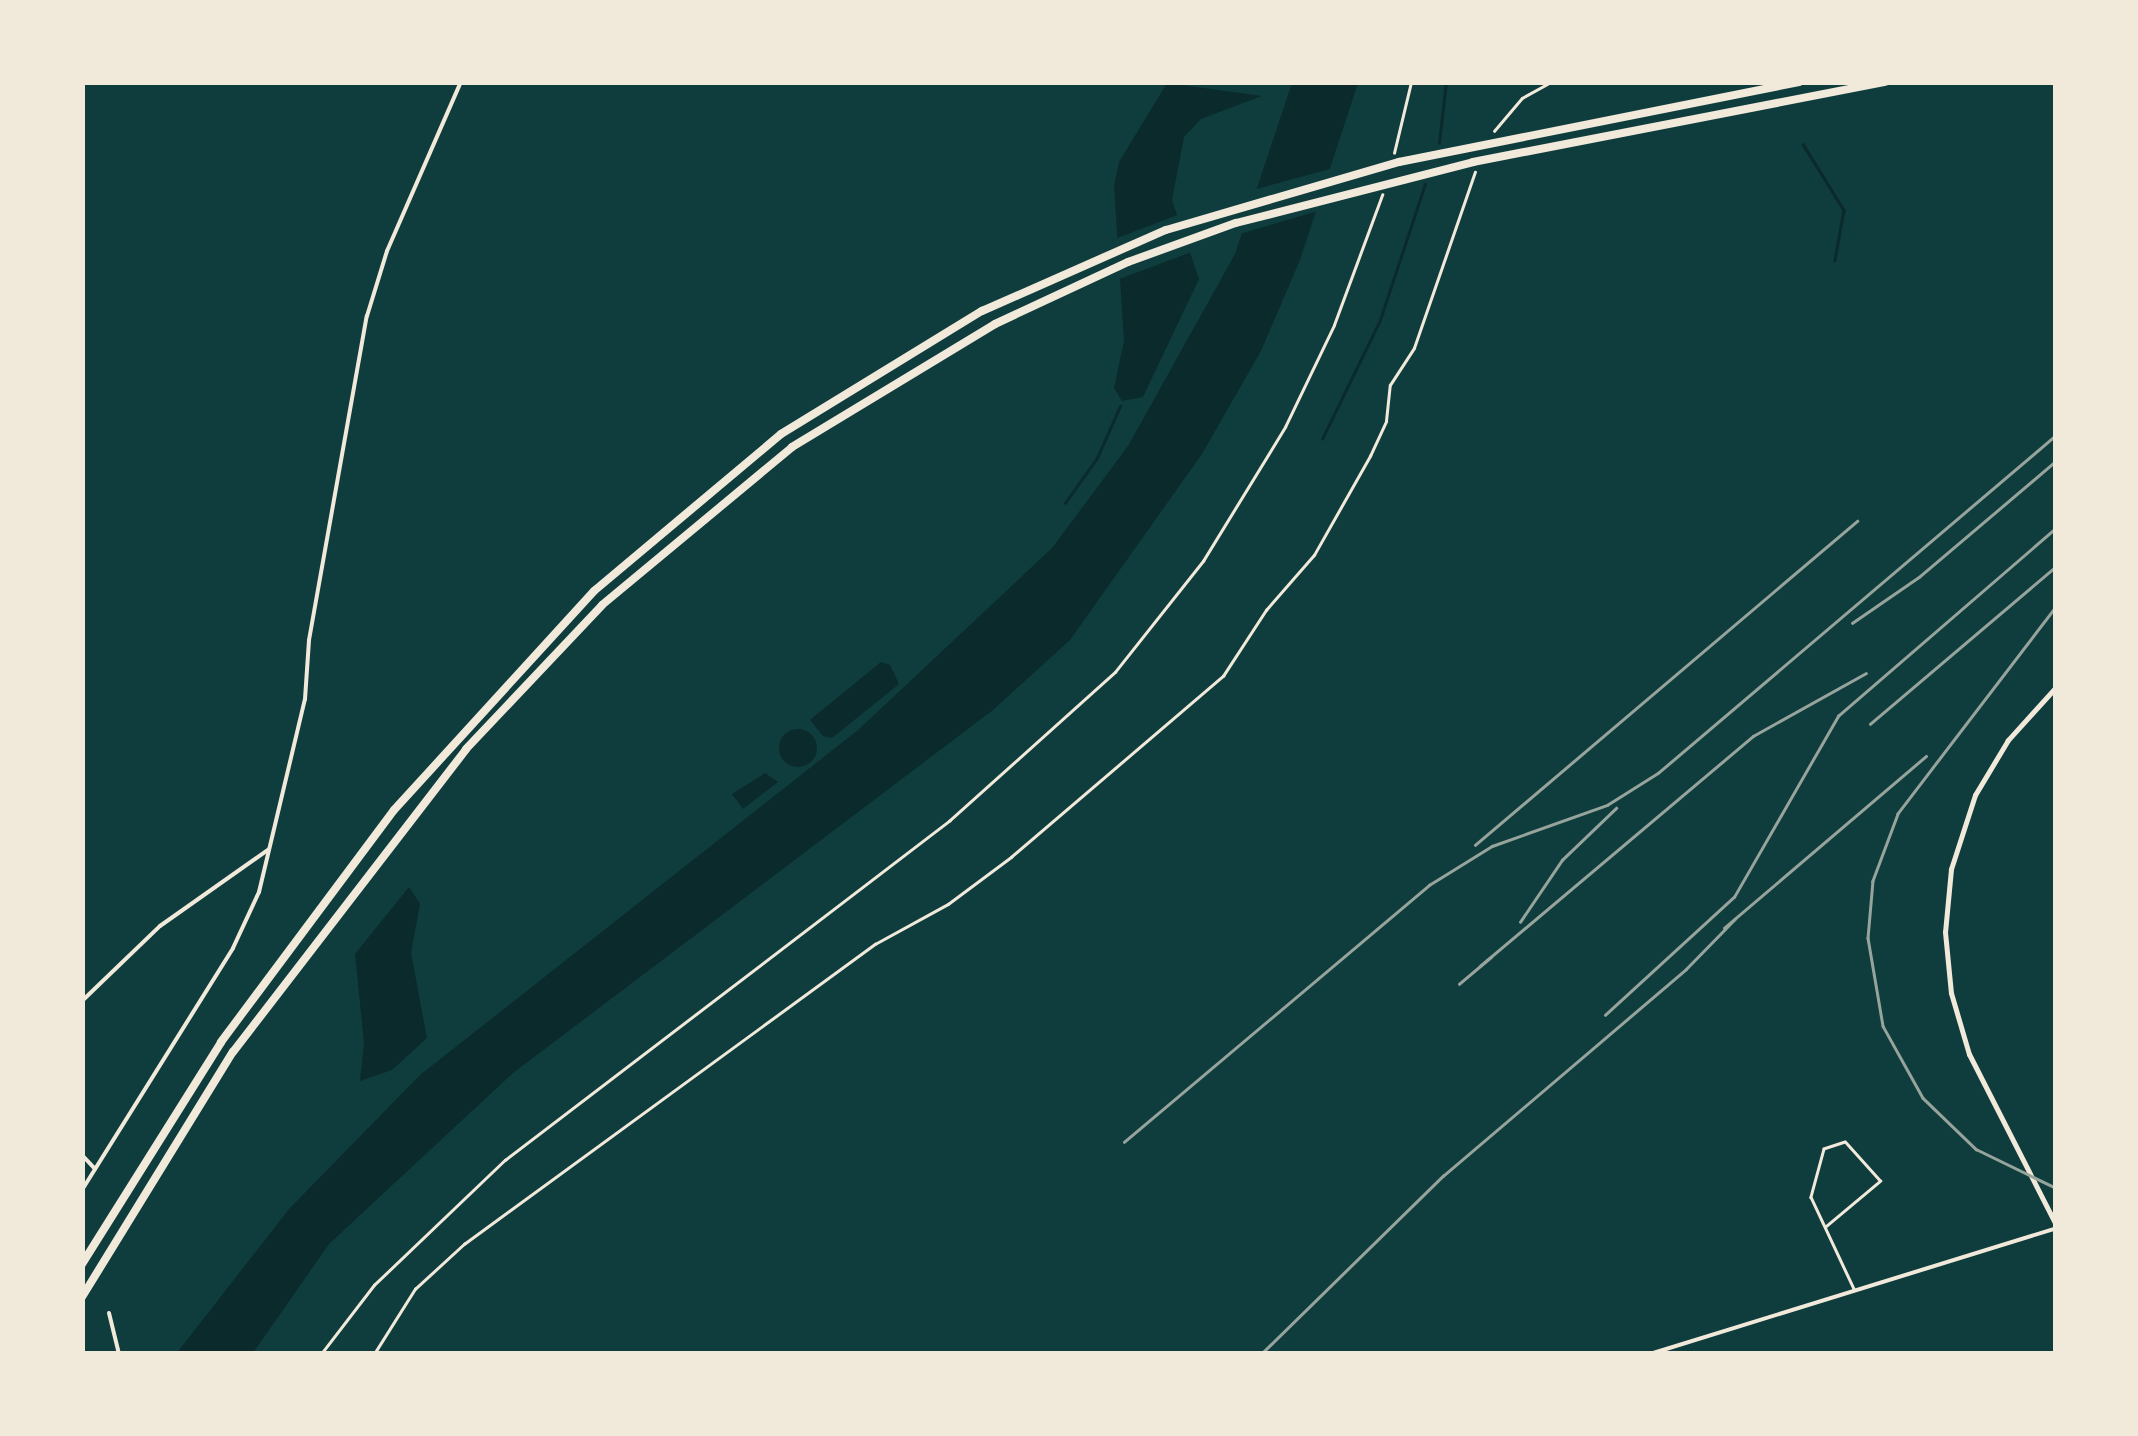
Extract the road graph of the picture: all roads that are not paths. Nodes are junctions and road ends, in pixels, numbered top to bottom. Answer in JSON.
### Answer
{"nodes":[{"id":1,"x":462,"y":82,"type":"edge"},
{"id":2,"x":1551,"y":82,"type":"edge"},
{"id":3,"x":1800,"y":82,"type":"edge"},
{"id":4,"x":1886,"y":82,"type":"edge"},
{"id":5,"x":1494,"y":131,"type":"dead end"},
{"id":6,"x":1475,"y":172,"type":"dead end"},
{"id":7,"x":2056,"y":687,"type":"edge"},
{"id":8,"x":269,"y":849,"type":"junction"},
{"id":9,"x":82,"y":1001,"type":"edge"},
{"id":10,"x":82,"y":1155,"type":"edge"},
{"id":11,"x":95,"y":1169,"type":"junction"},
{"id":12,"x":82,"y":1190,"type":"edge"},
{"id":13,"x":1826,"y":1227,"type":"junction"},
{"id":14,"x":2056,"y":1227,"type":"edge"},
{"id":15,"x":82,"y":1264,"type":"edge"},
{"id":16,"x":1854,"y":1290,"type":"junction"},
{"id":17,"x":82,"y":1297,"type":"edge"},
{"id":18,"x":110,"y":1313,"type":"dead end"},
{"id":19,"x":119,"y":1354,"type":"edge"},
{"id":20,"x":374,"y":1354,"type":"edge"},
{"id":21,"x":1650,"y":1354,"type":"edge"}],
"edges":[{"from":1,"to":8,"type":"street"},
{"from":2,"to":5,"type":"lane"},
{"from":3,"to":15,"type":"highway"},
{"from":4,"to":17,"type":"highway"},
{"from":6,"to":20,"type":"lane"},
{"from":7,"to":14,"type":"street"},
{"from":8,"to":9,"type":"street"},
{"from":8,"to":11,"type":"street"},
{"from":10,"to":11,"type":"street"},
{"from":11,"to":12,"type":"street"},
{"from":13,"to":13,"type":"lane"},
{"from":13,"to":16,"type":"lane"},
{"from":14,"to":16,"type":"street"},
{"from":16,"to":21,"type":"street"},
{"from":18,"to":19,"type":"street"}]}
